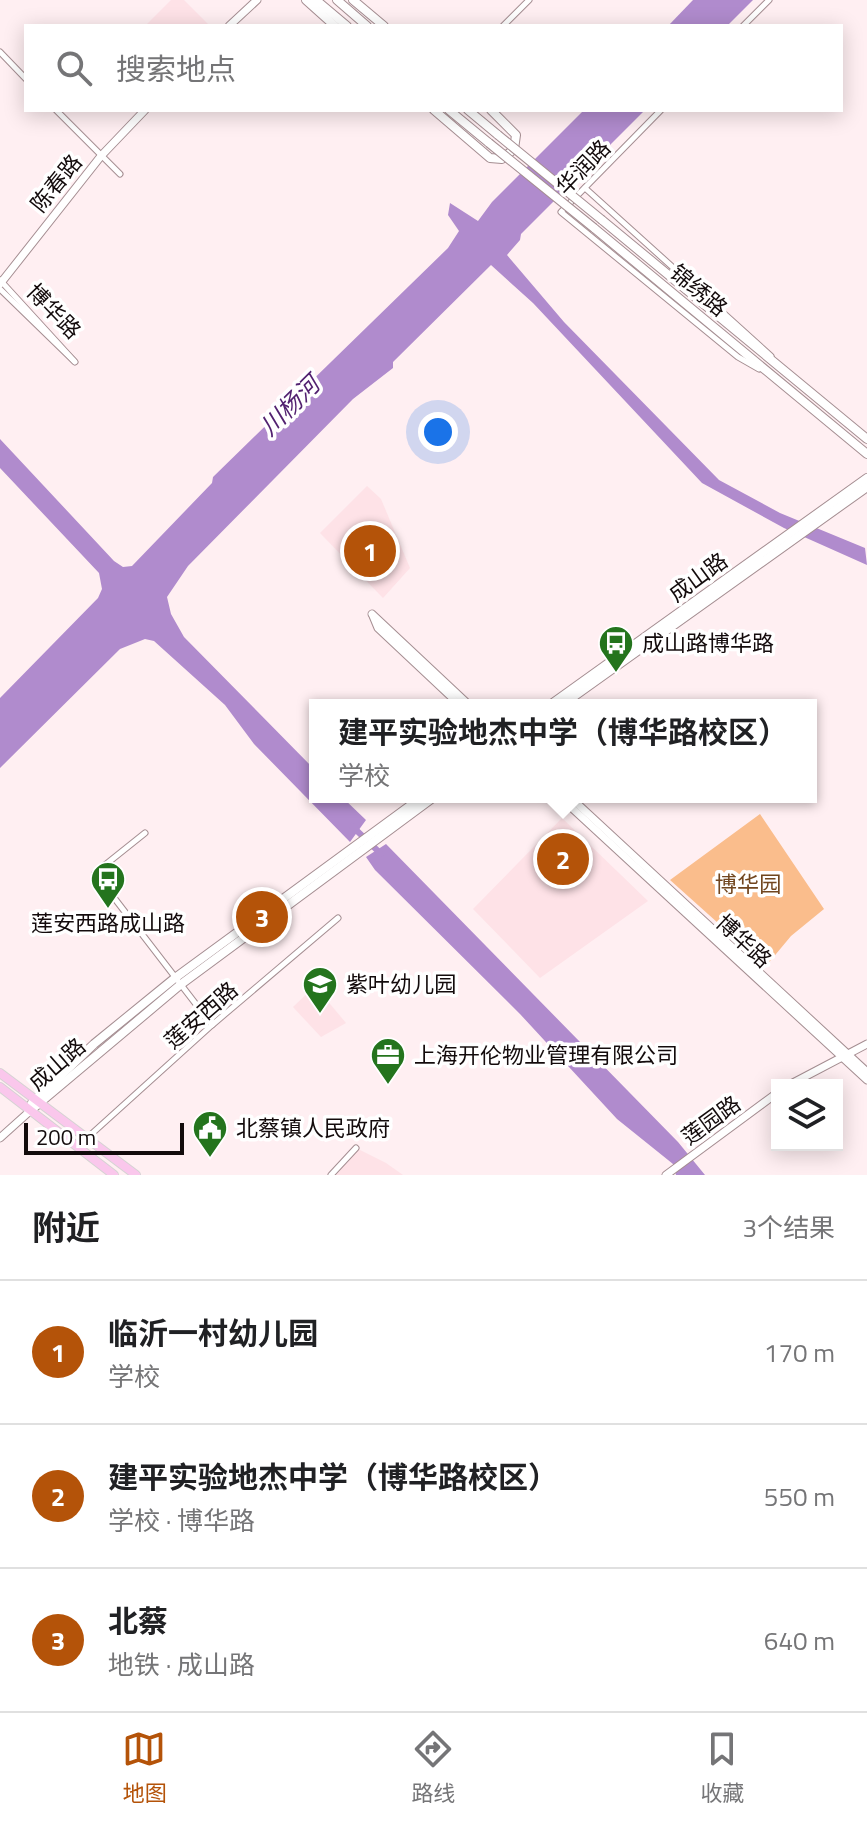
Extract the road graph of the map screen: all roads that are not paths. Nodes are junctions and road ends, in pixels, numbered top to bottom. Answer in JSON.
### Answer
{"nodes":[{"id":1,"x":257,"y":0,"type":"edge"},
{"id":2,"x":306,"y":0,"type":"edge"},
{"id":3,"x":316,"y":0,"type":"edge"},
{"id":4,"x":337,"y":0,"type":"edge"},
{"id":5,"x":353,"y":0,"type":"edge"},
{"id":6,"x":529,"y":0,"type":"edge"},
{"id":7,"x":769,"y":0,"type":"edge"},
{"id":8,"x":231,"y":24,"type":"edge"},
{"id":9,"x":333,"y":24,"type":"edge"},
{"id":10,"x":345,"y":24,"type":"edge"},
{"id":11,"x":365,"y":24,"type":"edge"},
{"id":12,"x":382,"y":24,"type":"edge"},
{"id":13,"x":505,"y":24,"type":"edge"},
{"id":14,"x":745,"y":24,"type":"edge"},
{"id":15,"x":0,"y":52,"type":"edge"},
{"id":16,"x":24,"y":77,"type":"edge"},
{"id":17,"x":58,"y":112,"type":"edge"},
{"id":18,"x":143,"y":112,"type":"edge"},
{"id":19,"x":436,"y":112,"type":"edge"},
{"id":20,"x":451,"y":112,"type":"edge"},
{"id":21,"x":470,"y":112,"type":"edge"},
{"id":22,"x":493,"y":112,"type":"edge"},
{"id":23,"x":659,"y":112,"type":"edge"},
{"id":24,"x":101,"y":156,"type":"junction"},
{"id":25,"x":120,"y":174,"type":"dead end"},
{"id":26,"x":585,"y":188,"type":"junction"},
{"id":27,"x":0,"y":284,"type":"edge"},
{"id":28,"x":785,"y":371,"type":"junction"},
{"id":29,"x":777,"y":379,"type":"junction"},
{"id":30,"x":867,"y":439,"type":"edge"},
{"id":31,"x":867,"y":454,"type":"edge"},
{"id":32,"x":867,"y":478,"type":"edge"},
{"id":33,"x":867,"y":487,"type":"edge"},
{"id":34,"x":826,"y":512,"type":"junction"},
{"id":35,"x":782,"y":543,"type":"junction"},
{"id":36,"x":454,"y":699,"type":"edge"},
{"id":37,"x":463,"y":699,"type":"edge"},
{"id":38,"x":559,"y":699,"type":"edge"},
{"id":39,"x":570,"y":699,"type":"edge"},
{"id":40,"x":415,"y":803,"type":"edge"},
{"id":41,"x":425,"y":803,"type":"edge"},
{"id":42,"x":567,"y":803,"type":"edge"},
{"id":43,"x":576,"y":803,"type":"edge"},
{"id":44,"x":385,"y":829,"type":"junction"},
{"id":45,"x":145,"y":833,"type":"dead end"},
{"id":46,"x":338,"y":918,"type":"dead end"},
{"id":47,"x":178,"y":981,"type":"junction"},
{"id":48,"x":212,"y":1025,"type":"junction"},
{"id":49,"x":867,"y":1044,"type":"edge"},
{"id":50,"x":844,"y":1054,"type":"junction"},
{"id":51,"x":867,"y":1072,"type":"edge"},
{"id":52,"x":0,"y":1073,"type":"edge"},
{"id":53,"x":800,"y":1079,"type":"edge"},
{"id":54,"x":867,"y":1080,"type":"edge"},
{"id":55,"x":0,"y":1087,"type":"edge"},
{"id":56,"x":771,"y":1097,"type":"edge"},
{"id":57,"x":36,"y":1101,"type":"junction"},
{"id":58,"x":30,"y":1111,"type":"junction"},
{"id":59,"x":0,"y":1138,"type":"edge"},
{"id":60,"x":86,"y":1138,"type":"junction"},
{"id":61,"x":356,"y":1148,"type":"dead end"},
{"id":62,"x":670,"y":1172,"type":"edge"},
{"id":63,"x":114,"y":1175,"type":"edge"},
{"id":64,"x":136,"y":1175,"type":"edge"},
{"id":65,"x":331,"y":1175,"type":"edge"}],
"edges":[{"from":1,"to":8,"type":"street"},
{"from":2,"to":9,"type":"main road"},
{"from":3,"to":10,"type":"main road"},
{"from":4,"to":11,"type":"main road"},
{"from":5,"to":12,"type":"main road"},
{"from":6,"to":13,"type":"street"},
{"from":7,"to":14,"type":"street"},
{"from":15,"to":16,"type":"street"},
{"from":17,"to":24,"type":"street"},
{"from":18,"to":24,"type":"street","name":"陈春路"},
{"from":19,"to":22,"type":"main road"},
{"from":20,"to":29,"type":"main road","name":"锦绣路","bridge":true},
{"from":21,"to":28,"type":"main road","name":"锦绣路","bridge":true},
{"from":23,"to":26,"type":"street","name":"华润路"},
{"from":24,"to":25,"type":"street"},
{"from":24,"to":27,"type":"street","name":"陈春路"},
{"from":26,"to":28,"type":"street"},
{"from":26,"to":29,"type":"street","name":"华润路"},
{"from":27,"to":27,"type":"street","name":"博华路"},
{"from":28,"to":30,"type":"main road","name":"锦绣路"},
{"from":29,"to":31,"type":"main road","name":"锦绣路"},
{"from":32,"to":34,"type":"main road","name":"成山路"},
{"from":33,"to":34,"type":"main road","name":"成山路"},
{"from":34,"to":35,"type":"main road","name":"成山路"},
{"from":35,"to":38,"type":"main road","name":"成山路"},
{"from":35,"to":39,"type":"main road","name":"成山路"},
{"from":36,"to":37,"type":"street"},
{"from":40,"to":44,"type":"main road","name":"成山路"},
{"from":41,"to":44,"type":"main road","name":"成山路"},
{"from":42,"to":50,"type":"street","name":"博华路"},
{"from":43,"to":50,"type":"street","name":"博华路"},
{"from":44,"to":47,"type":"main road","name":"成山路"},
{"from":45,"to":47,"type":"street"},
{"from":46,"to":48,"type":"street","name":"莲安西路"},
{"from":47,"to":48,"type":"street"},
{"from":47,"to":57,"type":"main road","name":"成山路"},
{"from":48,"to":60,"type":"street","name":"莲安西路"},
{"from":49,"to":50,"type":"street"},
{"from":50,"to":51,"type":"street","name":"博华路"},
{"from":50,"to":53,"type":"street"},
{"from":50,"to":54,"type":"street","name":"博华路"},
{"from":52,"to":57,"type":"main road"},
{"from":55,"to":58,"type":"main road"},
{"from":56,"to":62,"type":"street","name":"莲园路"},
{"from":57,"to":58,"type":"main road","name":"成山路"},
{"from":57,"to":60,"type":"main road"},
{"from":58,"to":59,"type":"street"},
{"from":58,"to":63,"type":"main road"},
{"from":60,"to":64,"type":"main road"},
{"from":61,"to":65,"type":"street"}]}
